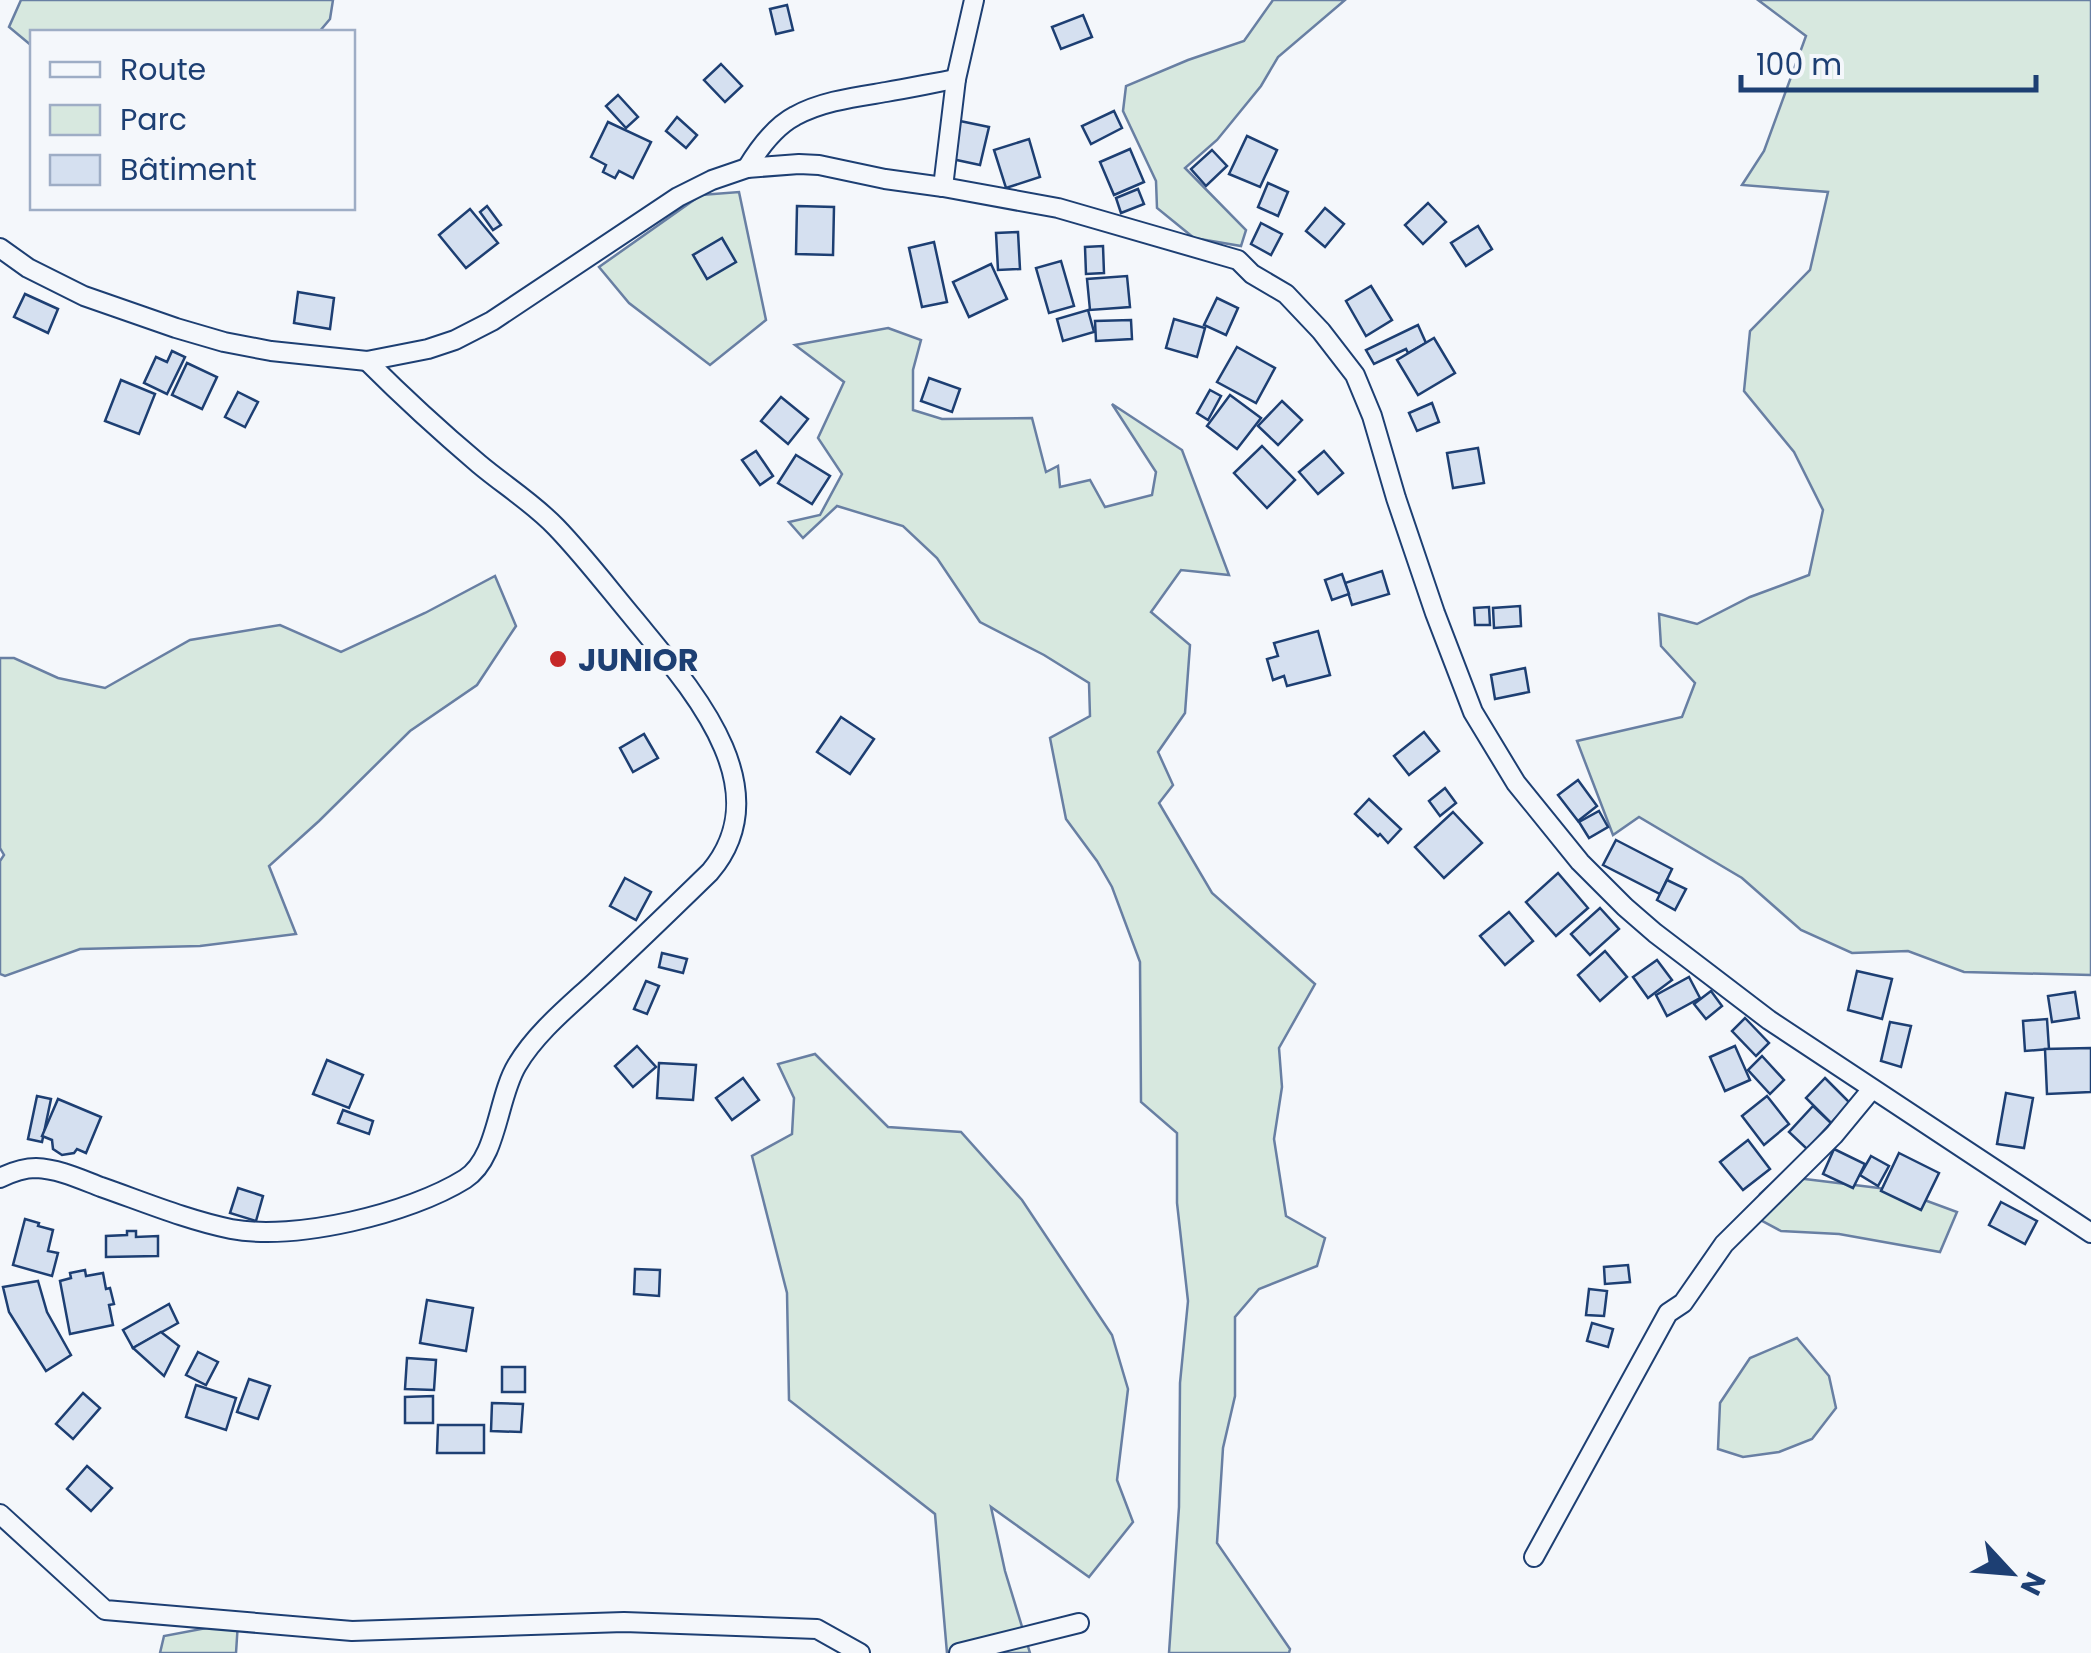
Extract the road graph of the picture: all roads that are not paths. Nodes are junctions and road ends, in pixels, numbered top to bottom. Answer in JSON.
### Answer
{"nodes":[{"id":1,"x":974,"y":0,"type":"edge"},
{"id":2,"x":956,"y":79,"type":"junction"},
{"id":3,"x":747,"y":168,"type":"junction"},
{"id":4,"x":942,"y":187,"type":"junction"},
{"id":5,"x":0,"y":248,"type":"edge"},
{"id":6,"x":367,"y":361,"type":"junction"},
{"id":7,"x":1872,"y":1089,"type":"junction"},
{"id":8,"x":0,"y":1178,"type":"edge"},
{"id":9,"x":2091,"y":1232,"type":"edge"},
{"id":10,"x":0,"y":1514,"type":"edge"},
{"id":11,"x":1534,"y":1557,"type":"dead end"},
{"id":12,"x":1079,"y":1623,"type":"dead end"},
{"id":13,"x":860,"y":1653,"type":"edge"},
{"id":14,"x":959,"y":1653,"type":"edge"}],
"edges":[{"from":1,"to":2,"type":"street"},
{"from":2,"to":3,"type":"street"},
{"from":2,"to":4,"type":"street"},
{"from":3,"to":4,"type":"street"},
{"from":3,"to":6,"type":"street"},
{"from":4,"to":7,"type":"street"},
{"from":5,"to":6,"type":"street"},
{"from":6,"to":8,"type":"street"},
{"from":7,"to":9,"type":"street"},
{"from":7,"to":11,"type":"street"},
{"from":10,"to":13,"type":"street"},
{"from":12,"to":14,"type":"street"}]}
